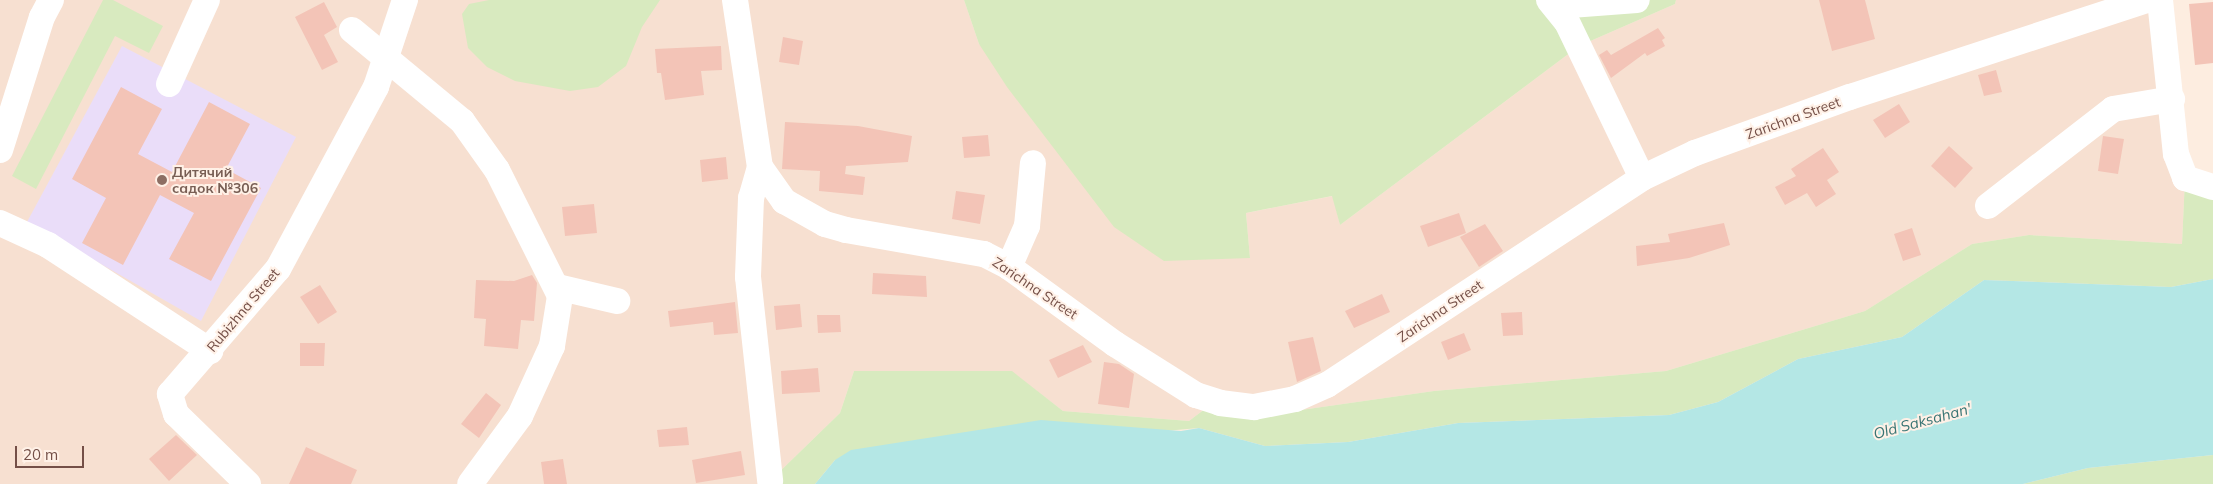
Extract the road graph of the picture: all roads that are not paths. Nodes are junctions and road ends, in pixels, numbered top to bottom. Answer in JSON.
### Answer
{"nodes":[{"id":1,"x":51,"y":0,"type":"edge"},
{"id":2,"x":207,"y":0,"type":"edge"},
{"id":3,"x":405,"y":0,"type":"edge"},
{"id":4,"x":735,"y":0,"type":"edge"},
{"id":5,"x":1637,"y":0,"type":"edge"},
{"id":6,"x":2146,"y":0,"type":"edge"},
{"id":7,"x":2160,"y":0,"type":"edge"},
{"id":8,"x":1553,"y":3,"type":"edge"},
{"id":9,"x":352,"y":30,"type":"dead end"},
{"id":10,"x":387,"y":56,"type":"junction"},
{"id":11,"x":169,"y":84,"type":"dead end"},
{"id":12,"x":2172,"y":99,"type":"junction"},
{"id":13,"x":1,"y":145,"type":"edge"},
{"id":14,"x":1034,"y":163,"type":"dead end"},
{"id":15,"x":760,"y":167,"type":"junction"},
{"id":16,"x":1642,"y":178,"type":"junction"},
{"id":17,"x":2213,"y":186,"type":"edge"},
{"id":18,"x":1988,"y":206,"type":"dead end"},
{"id":19,"x":0,"y":223,"type":"edge"},
{"id":20,"x":1009,"y":267,"type":"junction"},
{"id":21,"x":557,"y":287,"type":"junction"},
{"id":22,"x":617,"y":301,"type":"dead end"},
{"id":23,"x":210,"y":351,"type":"junction"},
{"id":24,"x":770,"y":481,"type":"dead end"},
{"id":25,"x":248,"y":484,"type":"edge"},
{"id":26,"x":470,"y":484,"type":"edge"}],
"edges":[{"from":1,"to":13,"type":"street"},
{"from":2,"to":11,"type":"street"},
{"from":3,"to":10,"type":"street","name":"Rubizhna Street"},
{"from":4,"to":15,"type":"street","name":"Zarichna Street"},
{"from":5,"to":8,"type":"street"},
{"from":6,"to":16,"type":"street","name":"Zarichna Street"},
{"from":7,"to":12,"type":"street"},
{"from":8,"to":16,"type":"street"},
{"from":9,"to":10,"type":"street"},
{"from":10,"to":21,"type":"street"},
{"from":10,"to":23,"type":"street","name":"Rubizhna Street"},
{"from":12,"to":17,"type":"street"},
{"from":12,"to":18,"type":"street"},
{"from":14,"to":20,"type":"street"},
{"from":15,"to":20,"type":"street","name":"Zarichna Street"},
{"from":15,"to":24,"type":"street","name":"Zarichna Street"},
{"from":16,"to":20,"type":"street","name":"Zarichna Street"},
{"from":19,"to":23,"type":"street"},
{"from":21,"to":22,"type":"street"},
{"from":21,"to":26,"type":"street"},
{"from":23,"to":25,"type":"street","name":"Rubizhna Street"}]}
